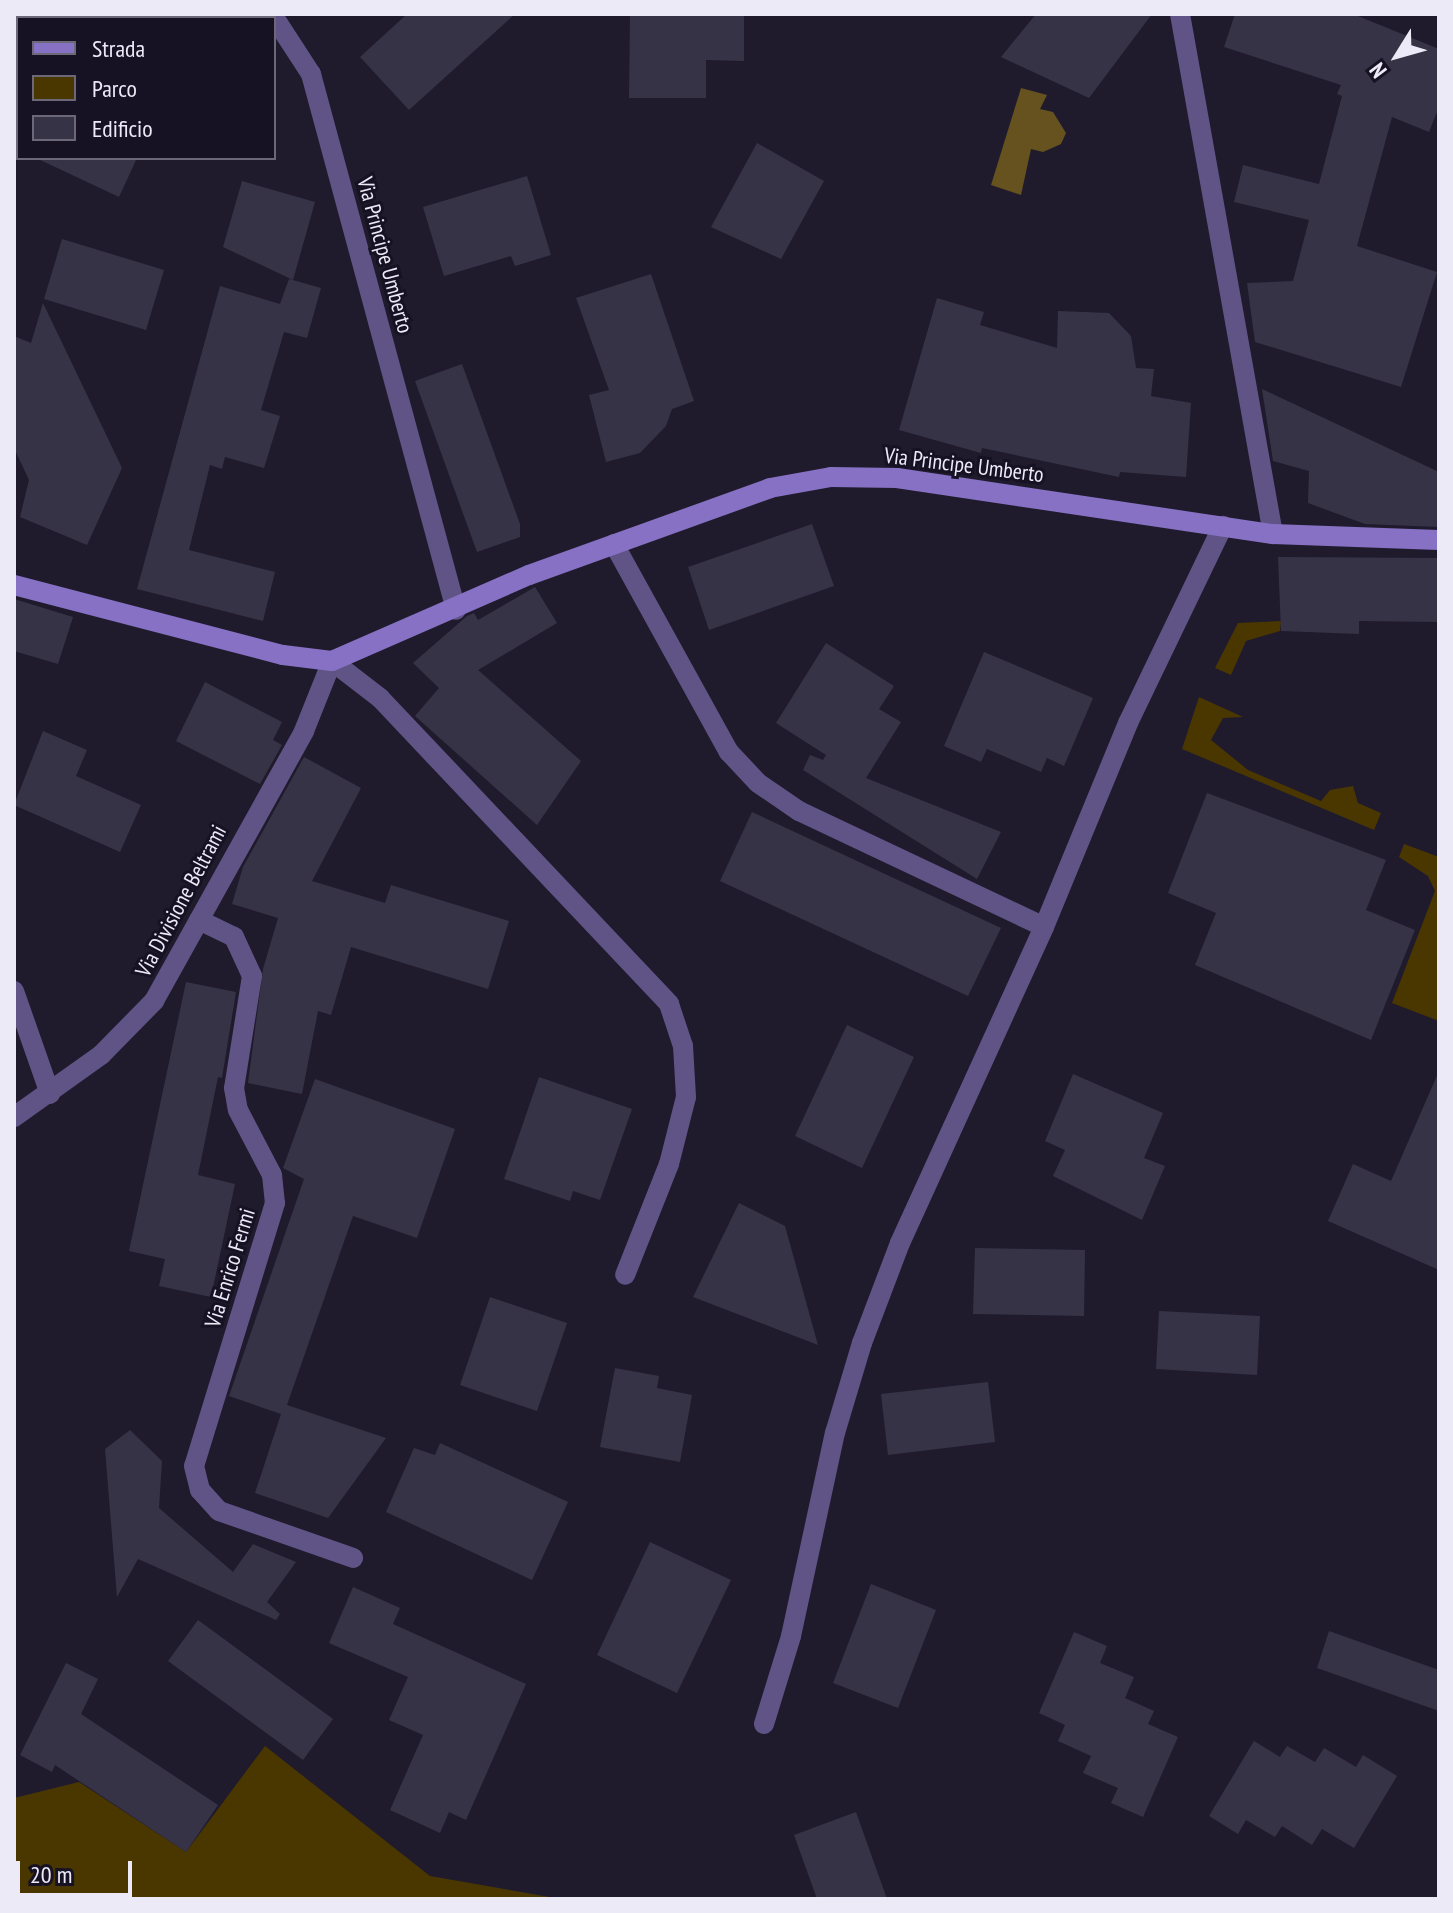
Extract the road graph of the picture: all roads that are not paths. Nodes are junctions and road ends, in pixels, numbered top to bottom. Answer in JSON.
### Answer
{"nodes":[{"id":1,"x":1180,"y":14,"type":"edge"},
{"id":2,"x":276,"y":20,"type":"edge"},
{"id":3,"x":1223,"y":526,"type":"junction"},
{"id":4,"x":1273,"y":534,"type":"junction"},
{"id":5,"x":1439,"y":540,"type":"edge"},
{"id":6,"x":614,"y":544,"type":"junction"},
{"id":7,"x":14,"y":585,"type":"edge"},
{"id":8,"x":456,"y":610,"type":"junction"},
{"id":9,"x":332,"y":661,"type":"junction"},
{"id":10,"x":199,"y":920,"type":"junction"},
{"id":11,"x":1044,"y":927,"type":"junction"},
{"id":12,"x":14,"y":991,"type":"edge"},
{"id":13,"x":50,"y":1094,"type":"junction"},
{"id":14,"x":14,"y":1117,"type":"edge"},
{"id":15,"x":625,"y":1275,"type":"dead end"},
{"id":16,"x":353,"y":1558,"type":"dead end"},
{"id":17,"x":764,"y":1724,"type":"dead end"}],
"edges":[{"from":1,"to":4,"type":"street"},
{"from":2,"to":8,"type":"street","name":"Via Principe Umberto"},
{"from":3,"to":4,"type":"street","name":"Via Principe Umberto"},
{"from":3,"to":6,"type":"street","name":"Via Principe Umberto"},
{"from":3,"to":11,"type":"street"},
{"from":4,"to":5,"type":"street","name":"Via Principe Umberto"},
{"from":6,"to":8,"type":"street","name":"Via Principe Umberto"},
{"from":6,"to":11,"type":"street"},
{"from":7,"to":9,"type":"street"},
{"from":8,"to":9,"type":"street","name":"Via Principe Umberto"},
{"from":9,"to":10,"type":"street","name":"Via Divisione Beltrami"},
{"from":9,"to":15,"type":"street"},
{"from":10,"to":13,"type":"street","name":"Via Divisione Beltrami"},
{"from":10,"to":16,"type":"street","name":"Via Enrico Fermi"},
{"from":11,"to":17,"type":"street"},
{"from":12,"to":13,"type":"street"},
{"from":13,"to":14,"type":"street","name":"Via Divisione Beltrami"}]}
